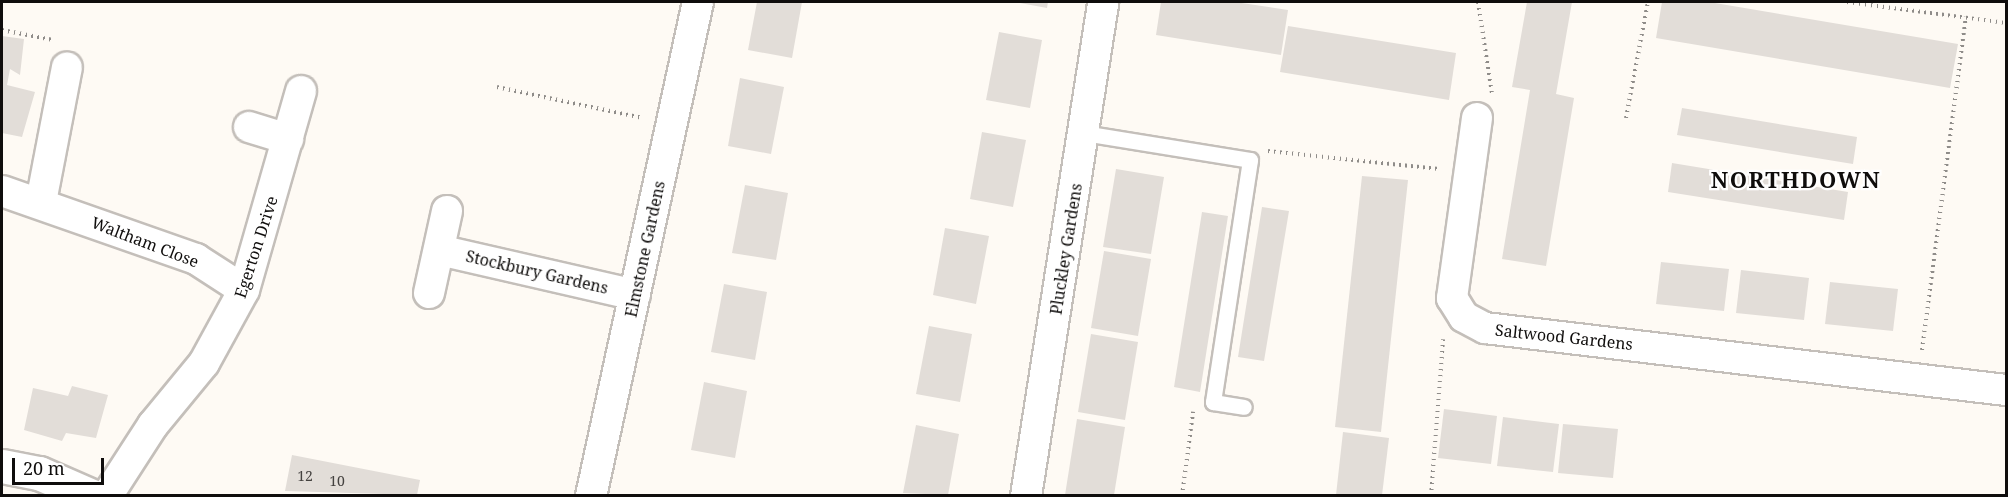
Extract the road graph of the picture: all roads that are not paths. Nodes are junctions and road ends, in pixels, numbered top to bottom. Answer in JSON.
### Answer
{"nodes":[{"id":1,"x":698,"y":2,"type":"edge"},
{"id":2,"x":1103,"y":2,"type":"edge"},
{"id":3,"x":67,"y":67,"type":"road end"},
{"id":4,"x":301,"y":92,"type":"dead end"},
{"id":5,"x":1477,"y":118,"type":"road end"},
{"id":6,"x":249,"y":127,"type":"dead end"},
{"id":7,"x":1084,"y":133,"type":"junction"},
{"id":8,"x":288,"y":139,"type":"junction"},
{"id":9,"x":2,"y":191,"type":"edge"},
{"id":10,"x":41,"y":202,"type":"junction"},
{"id":11,"x":447,"y":211,"type":"dead end"},
{"id":12,"x":439,"y":250,"type":"junction"},
{"id":13,"x":244,"y":290,"type":"junction"},
{"id":14,"x":429,"y":292,"type":"dead end"},
{"id":15,"x":635,"y":295,"type":"junction"},
{"id":16,"x":2007,"y":390,"type":"edge"},
{"id":17,"x":1244,"y":407,"type":"dead end"},
{"id":18,"x":2,"y":466,"type":"edge"},
{"id":19,"x":92,"y":495,"type":"edge"},
{"id":20,"x":107,"y":495,"type":"edge"},
{"id":21,"x":591,"y":495,"type":"edge"},
{"id":22,"x":1026,"y":495,"type":"edge"}],
"edges":[{"from":1,"to":15,"type":"street","name":"Elmstone Gardens"},
{"from":2,"to":7,"type":"street","name":"Pluckley Gardens"},
{"from":3,"to":10,"type":"street"},
{"from":4,"to":8,"type":"street","name":"Egerton Drive"},
{"from":5,"to":16,"type":"street","name":"Saltwood Gardens"},
{"from":6,"to":8,"type":"street"},
{"from":7,"to":17,"type":"lane"},
{"from":7,"to":22,"type":"street","name":"Pluckley Gardens"},
{"from":8,"to":13,"type":"street","name":"Egerton Drive"},
{"from":9,"to":10,"type":"street","name":"Waltham Close"},
{"from":10,"to":13,"type":"street","name":"Waltham Close"},
{"from":11,"to":12,"type":"street"},
{"from":12,"to":14,"type":"street"},
{"from":12,"to":15,"type":"street","name":"Stockbury Gardens"},
{"from":13,"to":20,"type":"street","name":"Egerton Drive"},
{"from":15,"to":21,"type":"street","name":"Elmstone Gardens"},
{"from":18,"to":19,"type":"street"}]}
